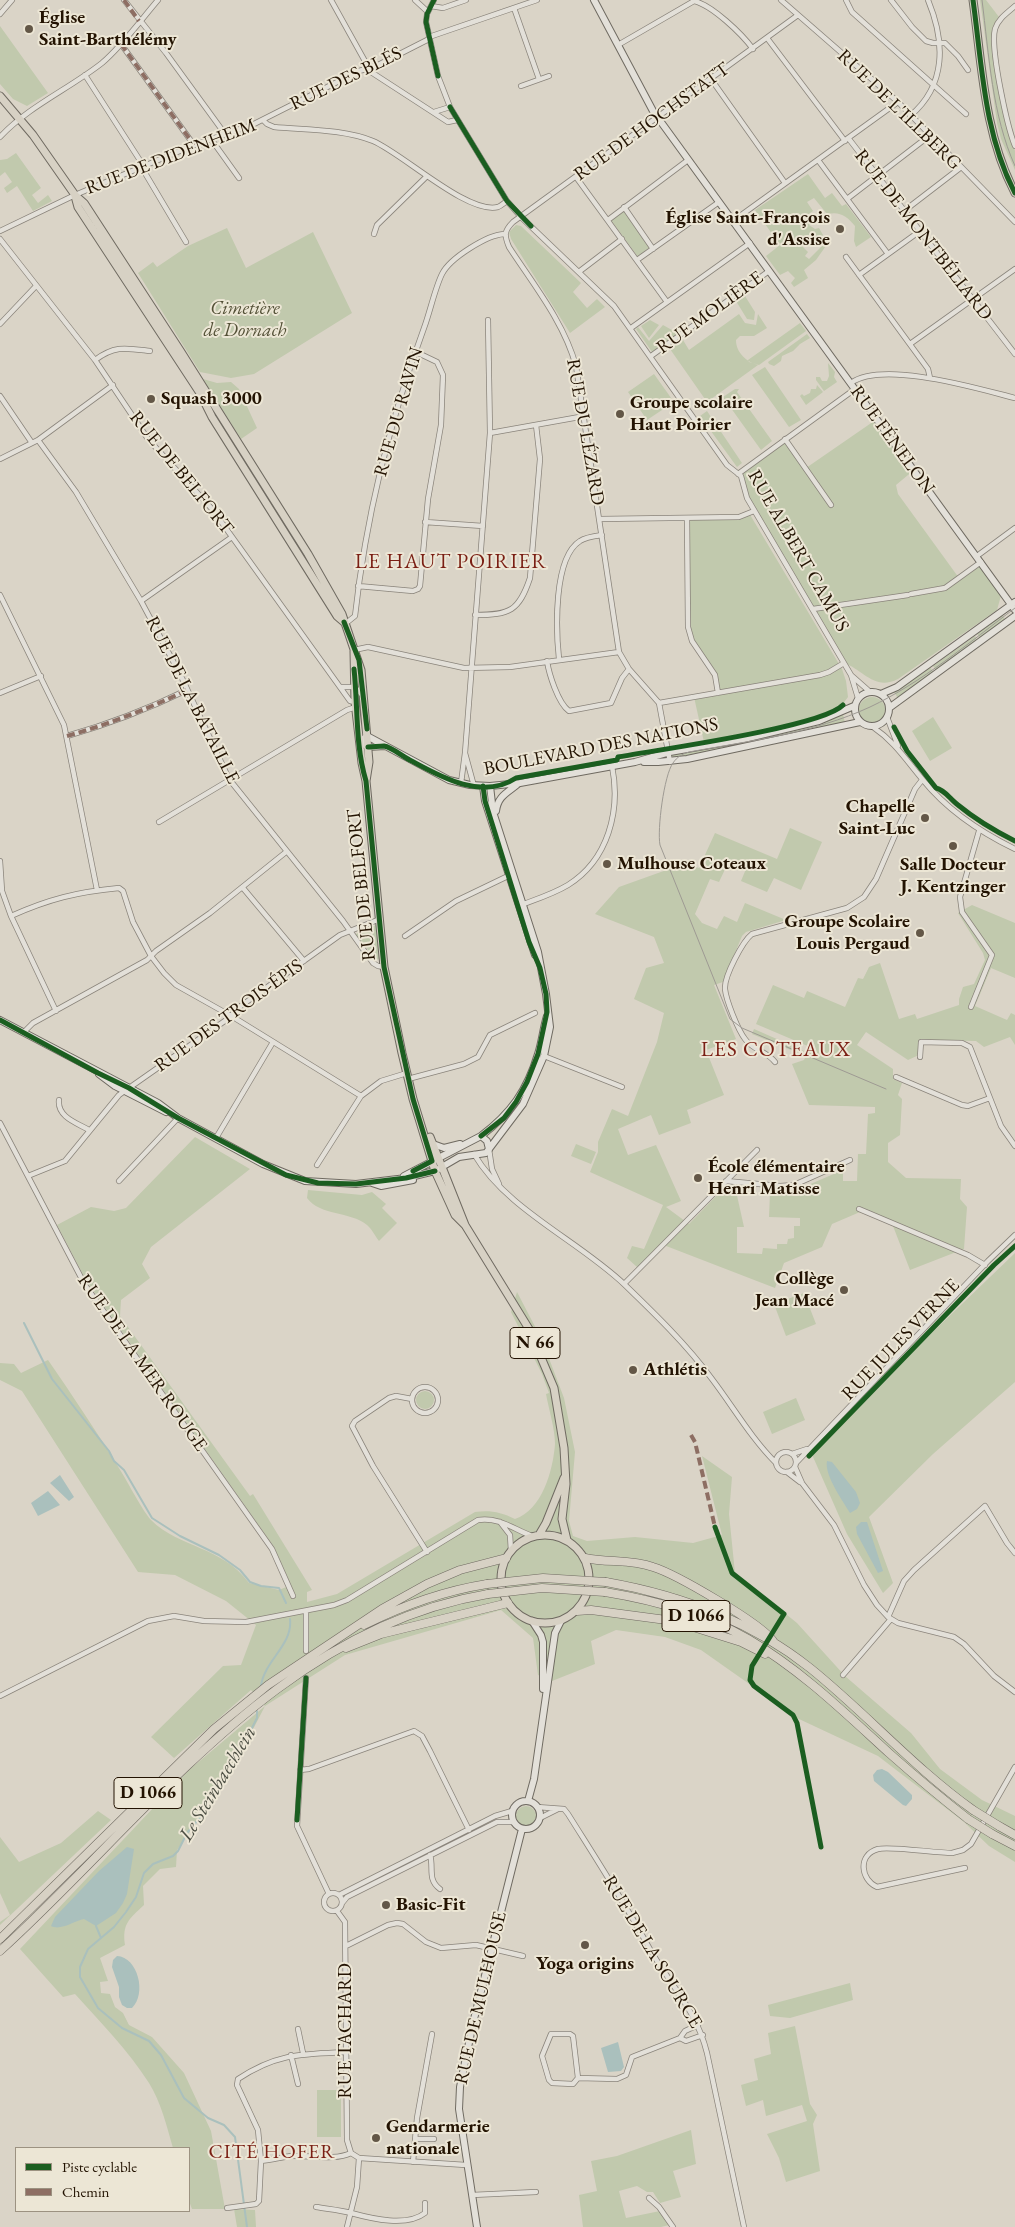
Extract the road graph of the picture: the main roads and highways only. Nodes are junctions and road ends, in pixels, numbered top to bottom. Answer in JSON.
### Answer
{"nodes":[{"id":1,"x":973,"y":0,"type":"edge"},
{"id":2,"x":0,"y":96,"type":"edge"},
{"id":3,"x":1015,"y":193,"type":"edge"},
{"id":4,"x":354,"y":650,"type":"junction"},
{"id":5,"x":366,"y":780,"type":"junction"},
{"id":6,"x":407,"y":1076,"type":"junction"},
{"id":7,"x":435,"y":1159,"type":"junction"},
{"id":8,"x":465,"y":1226,"type":"junction"},
{"id":9,"x":565,"y":1476,"type":"junction"},
{"id":10,"x":536,"y":1536,"type":"junction"},
{"id":11,"x":567,"y":1540,"type":"junction"},
{"id":12,"x":509,"y":1554,"type":"junction"},
{"id":13,"x":585,"y":1558,"type":"junction"},
{"id":14,"x":508,"y":1603,"type":"junction"},
{"id":15,"x":577,"y":1611,"type":"junction"},
{"id":16,"x":774,"y":1643,"type":"junction"},
{"id":17,"x":329,"y":1644,"type":"junction"},
{"id":18,"x":338,"y":1648,"type":"junction"},
{"id":19,"x":809,"y":1680,"type":"junction"},
{"id":20,"x":1015,"y":1835,"type":"edge"},
{"id":21,"x":1015,"y":1846,"type":"edge"},
{"id":22,"x":16,"y":1923,"type":"junction"},
{"id":23,"x":0,"y":1934,"type":"edge"},
{"id":24,"x":0,"y":1939,"type":"edge"},
{"id":25,"x":0,"y":1951,"type":"edge"}],
"edges":[{"from":1,"to":3,"type":"main road"},
{"from":2,"to":4,"type":"main road"},
{"from":4,"to":5,"type":"main road","name":"RUE DE BELFORT","number":"N 66"},
{"from":4,"to":5,"type":"main road","name":"RUE DE BELFORT","number":"N 66"},
{"from":5,"to":6,"type":"main road","name":"RUE DE BELFORT","number":"N 66"},
{"from":6,"to":7,"type":"main road","name":"RUE DE BELFORT","number":"N 66"},
{"from":6,"to":7,"type":"main road","name":"RUE DE BELFORT","number":"N 66"},
{"from":7,"to":8,"type":"main road","name":"RUE DE BELFORT","number":"N 66"},
{"from":7,"to":8,"type":"main road","name":"RUE DE BELFORT","number":"N 66"},
{"from":8,"to":9,"type":"main road","name":"RUE DE BELFORT","number":"N 66"},
{"from":9,"to":10,"type":"main road","name":"RUE DE BELFORT","number":"N 66"},
{"from":9,"to":11,"type":"main road","name":"RUE DE BELFORT","number":"N 66"},
{"from":10,"to":11,"type":"main road"},
{"from":10,"to":12,"type":"main road"},
{"from":11,"to":13,"type":"main road"},
{"from":12,"to":14,"type":"main road"},
{"from":12,"to":17,"type":"highway"},
{"from":13,"to":15,"type":"main road"},
{"from":13,"to":16,"type":"highway"},
{"from":14,"to":15,"type":"main road"},
{"from":14,"to":18,"type":"highway"},
{"from":15,"to":19,"type":"highway"},
{"from":16,"to":17,"type":"highway","number":"D 1066","bridge":true},
{"from":16,"to":20,"type":"highway","number":"D 1066","bridge":true},
{"from":17,"to":22,"type":"highway","number":"D 1066"},
{"from":18,"to":19,"type":"highway","number":"D 1066","bridge":true},
{"from":18,"to":25,"type":"highway","number":"D 1066"},
{"from":19,"to":21,"type":"highway","number":"D 1066","bridge":true},
{"from":22,"to":23,"type":"highway","number":"D 1066"},
{"from":22,"to":24,"type":"highway"}]}
